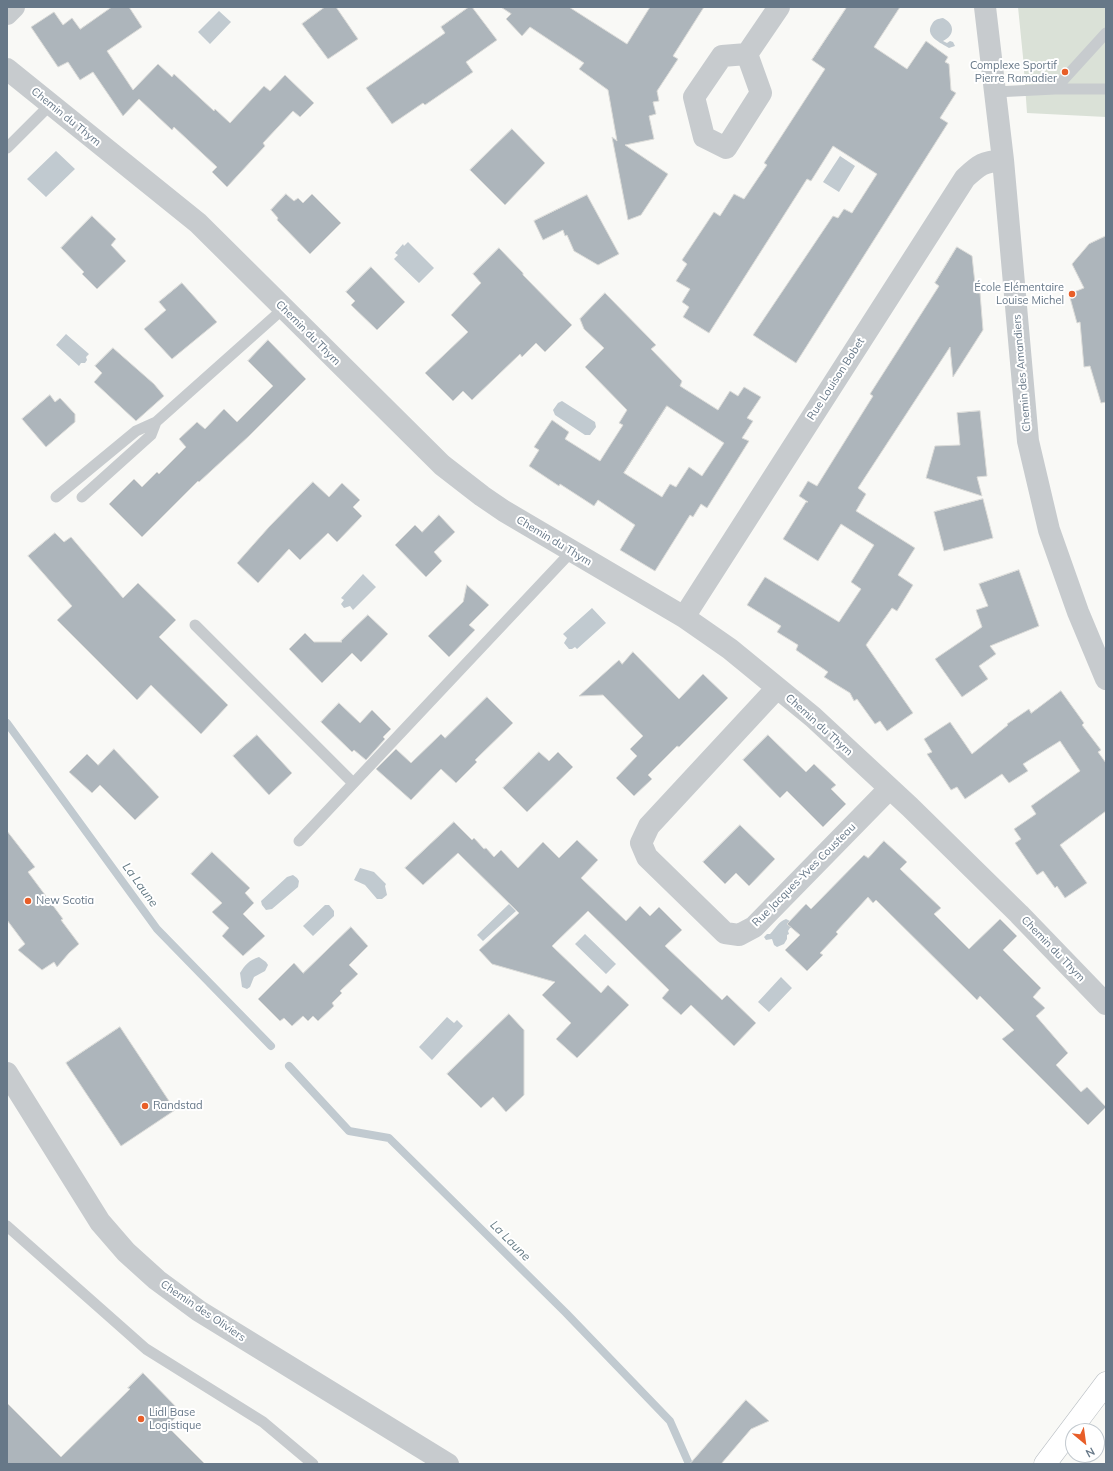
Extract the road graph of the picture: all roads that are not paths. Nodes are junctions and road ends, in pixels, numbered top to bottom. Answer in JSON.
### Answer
{"nodes":[{"id":1,"x":14,"y":7,"type":"edge"},
{"id":2,"x":779,"y":7,"type":"edge"},
{"id":3,"x":985,"y":7,"type":"edge"},
{"id":4,"x":7,"y":14,"type":"edge"},
{"id":5,"x":1106,"y":33,"type":"edge"},
{"id":6,"x":747,"y":54,"type":"dead end"},
{"id":7,"x":7,"y":69,"type":"edge"},
{"id":8,"x":1055,"y":89,"type":"junction"},
{"id":9,"x":1106,"y":89,"type":"edge"},
{"id":10,"x":995,"y":92,"type":"junction"},
{"id":11,"x":51,"y":104,"type":"junction"},
{"id":12,"x":7,"y":148,"type":"edge"},
{"id":13,"x":1003,"y":160,"type":"junction"},
{"id":14,"x":284,"y":308,"type":"junction"},
{"id":15,"x":156,"y":422,"type":"junction"},
{"id":16,"x":56,"y":497,"type":"dead end"},
{"id":17,"x":82,"y":497,"type":"dead end"},
{"id":18,"x":572,"y":552,"type":"junction"},
{"id":19,"x":684,"y":617,"type":"junction"},
{"id":20,"x":195,"y":625,"type":"dead end"},
{"id":21,"x":1106,"y":680,"type":"edge"},
{"id":22,"x":777,"y":688,"type":"junction"},
{"id":23,"x":354,"y":783,"type":"junction"},
{"id":24,"x":889,"y":789,"type":"junction"},
{"id":25,"x":299,"y":840,"type":"dead end"},
{"id":26,"x":1106,"y":1004,"type":"edge"},
{"id":27,"x":7,"y":1073,"type":"edge"},
{"id":28,"x":7,"y":1226,"type":"edge"},
{"id":29,"x":1106,"y":1383,"type":"edge"},
{"id":30,"x":313,"y":1464,"type":"edge"},
{"id":31,"x":448,"y":1464,"type":"edge"},
{"id":32,"x":1046,"y":1464,"type":"edge"}],
"edges":[{"from":1,"to":4,"type":"street"},
{"from":2,"to":6,"type":"street"},
{"from":3,"to":10,"type":"street","name":"Chemin des Amandiers"},
{"from":5,"to":8,"type":"lane"},
{"from":7,"to":11,"type":"street","name":"Chemin du Thym"},
{"from":8,"to":9,"type":"lane"},
{"from":8,"to":10,"type":"lane"},
{"from":10,"to":13,"type":"street","name":"Chemin des Amandiers"},
{"from":11,"to":12,"type":"lane"},
{"from":11,"to":14,"type":"street","name":"Chemin du Thym"},
{"from":13,"to":19,"type":"street","name":"Rue Louison Bobet"},
{"from":13,"to":21,"type":"street","name":"Chemin des Amandiers"},
{"from":14,"to":15,"type":"lane"},
{"from":14,"to":18,"type":"street","name":"Chemin du Thym"},
{"from":15,"to":16,"type":"lane"},
{"from":15,"to":17,"type":"lane"},
{"from":18,"to":19,"type":"street","name":"Chemin du Thym"},
{"from":18,"to":23,"type":"lane"},
{"from":19,"to":22,"type":"street","name":"Chemin du Thym"},
{"from":20,"to":23,"type":"lane"},
{"from":22,"to":24,"type":"street","name":"Chemin du Thym"},
{"from":22,"to":24,"type":"street","name":"Rue Jacques-Yves Cousteau"},
{"from":23,"to":25,"type":"lane"},
{"from":24,"to":26,"type":"street","name":"Chemin du Thym"},
{"from":27,"to":31,"type":"street","name":"Chemin des Oliviers"},
{"from":28,"to":30,"type":"lane"},
{"from":29,"to":32,"type":"street"}]}
